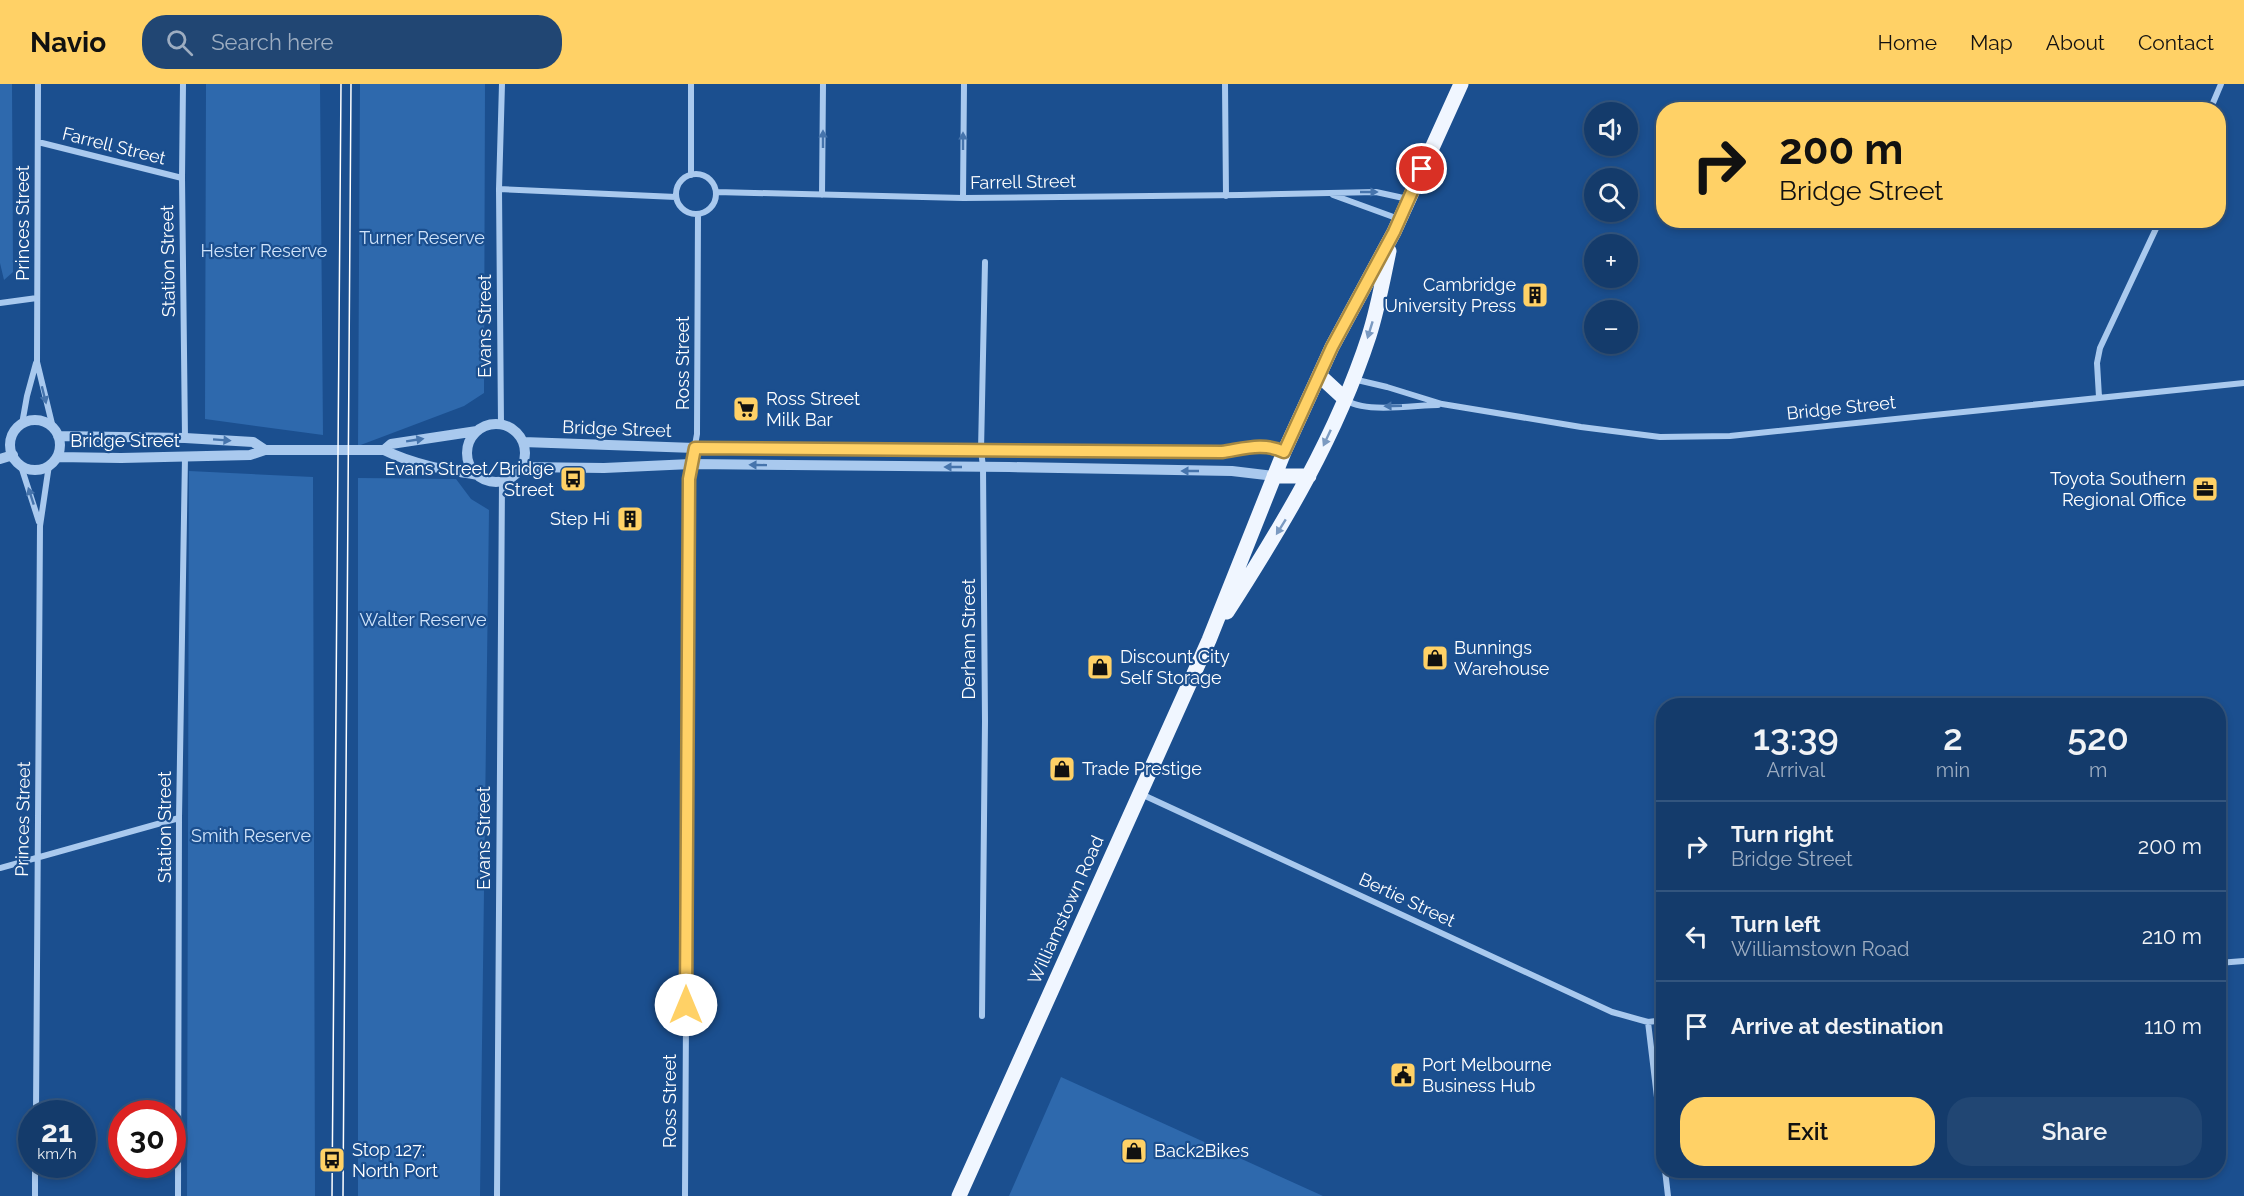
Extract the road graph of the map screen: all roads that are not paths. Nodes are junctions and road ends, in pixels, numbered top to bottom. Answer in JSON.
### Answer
{"nodes":[{"id":1,"x":38,"y":84,"type":"edge"},
{"id":2,"x":183,"y":84,"type":"edge"},
{"id":3,"x":502,"y":84,"type":"edge"},
{"id":4,"x":692,"y":84,"type":"edge"},
{"id":5,"x":823,"y":84,"type":"edge"},
{"id":6,"x":964,"y":84,"type":"edge"},
{"id":7,"x":1225,"y":84,"type":"edge"},
{"id":8,"x":1461,"y":84,"type":"edge"},
{"id":9,"x":2221,"y":84,"type":"edge"},
{"id":10,"x":2213,"y":102,"type":"edge"},
{"id":11,"x":38,"y":142,"type":"junction"},
{"id":12,"x":691,"y":175,"type":"junction"},
{"id":13,"x":182,"y":178,"type":"junction"},
{"id":14,"x":499,"y":189,"type":"junction"},
{"id":15,"x":716,"y":192,"type":"junction"},
{"id":16,"x":1330,"y":193,"type":"junction"},
{"id":17,"x":822,"y":195,"type":"junction"},
{"id":18,"x":1226,"y":195,"type":"junction"},
{"id":19,"x":676,"y":197,"type":"junction"},
{"id":20,"x":963,"y":198,"type":"junction"},
{"id":21,"x":1408,"y":199,"type":"junction"},
{"id":22,"x":698,"y":214,"type":"junction"},
{"id":23,"x":1396,"y":226,"type":"junction"},
{"id":24,"x":2156,"y":228,"type":"edge"},
{"id":25,"x":985,"y":262,"type":"dead end"},
{"id":26,"x":37,"y":298,"type":"junction"},
{"id":27,"x":0,"y":303,"type":"edge"},
{"id":28,"x":37,"y":362,"type":"junction"},
{"id":29,"x":1320,"y":374,"type":"junction"},
{"id":30,"x":1353,"y":379,"type":"junction"},
{"id":31,"x":2244,"y":384,"type":"edge"},
{"id":32,"x":2099,"y":397,"type":"junction"},
{"id":33,"x":1345,"y":399,"type":"junction"},
{"id":34,"x":1442,"y":404,"type":"junction"},
{"id":35,"x":501,"y":424,"type":"junction"},
{"id":36,"x":18,"y":428,"type":"junction"},
{"id":37,"x":477,"y":431,"type":"junction"},
{"id":38,"x":56,"y":432,"type":"junction"},
{"id":39,"x":0,"y":436,"type":"edge"},
{"id":40,"x":185,"y":438,"type":"junction"},
{"id":41,"x":523,"y":442,"type":"junction"},
{"id":42,"x":695,"y":448,"type":"junction"},
{"id":43,"x":265,"y":450,"type":"junction"},
{"id":44,"x":384,"y":450,"type":"junction"},
{"id":45,"x":981,"y":450,"type":"junction"},
{"id":46,"x":1284,"y":452,"type":"junction"},
{"id":47,"x":13,"y":455,"type":"junction"},
{"id":48,"x":185,"y":457,"type":"junction"},
{"id":49,"x":0,"y":459,"type":"edge"},
{"id":50,"x":53,"y":461,"type":"junction"},
{"id":51,"x":691,"y":464,"type":"junction"},
{"id":52,"x":21,"y":466,"type":"junction"},
{"id":53,"x":521,"y":467,"type":"junction"},
{"id":54,"x":983,"y":467,"type":"junction"},
{"id":55,"x":478,"y":475,"type":"junction"},
{"id":56,"x":1274,"y":476,"type":"junction"},
{"id":57,"x":1309,"y":476,"type":"junction"},
{"id":58,"x":502,"y":481,"type":"junction"},
{"id":59,"x":40,"y":526,"type":"junction"},
{"id":60,"x":1209,"y":640,"type":"junction"},
{"id":61,"x":1140,"y":794,"type":"junction"},
{"id":62,"x":179,"y":818,"type":"junction"},
{"id":63,"x":37,"y":858,"type":"junction"},
{"id":64,"x":0,"y":868,"type":"edge"},
{"id":65,"x":2244,"y":961,"type":"edge"},
{"id":66,"x":2226,"y":962,"type":"edge"},
{"id":67,"x":982,"y":1016,"type":"dead end"},
{"id":68,"x":1656,"y":1021,"type":"edge"},
{"id":69,"x":1648,"y":1022,"type":"junction"},
{"id":70,"x":1656,"y":1088,"type":"edge"},
{"id":71,"x":36,"y":1100,"type":"edge"},
{"id":72,"x":35,"y":1178,"type":"edge"},
{"id":73,"x":1666,"y":1178,"type":"edge"},
{"id":74,"x":35,"y":1196,"type":"edge"},
{"id":75,"x":178,"y":1196,"type":"edge"},
{"id":76,"x":496,"y":1196,"type":"edge"},
{"id":77,"x":685,"y":1196,"type":"edge"},
{"id":78,"x":959,"y":1196,"type":"edge"},
{"id":79,"x":1668,"y":1196,"type":"edge"}],
"edges":[{"from":1,"to":11,"type":"street","name":"Princes Street"},
{"from":2,"to":13,"type":"street","name":"Station Street"},
{"from":3,"to":14,"type":"street","name":"Evans Street"},
{"from":4,"to":12,"type":"street"},
{"from":17,"to":5,"type":"street","one_way":true},
{"from":20,"to":6,"type":"street","one_way":true},
{"from":7,"to":18,"type":"street"},
{"from":8,"to":21,"type":"main road","name":"Williamstown Road"},
{"from":9,"to":10,"type":"street"},
{"from":11,"to":13,"type":"street","name":"Farrell Street"},
{"from":11,"to":26,"type":"street","name":"Princes Street"},
{"from":12,"to":15,"type":"street"},
{"from":12,"to":19,"type":"street"},
{"from":13,"to":40,"type":"street","name":"Station Street"},
{"from":14,"to":19,"type":"street"},
{"from":14,"to":35,"type":"street","name":"Evans Street"},
{"from":15,"to":17,"type":"street","name":"Farrell Street"},
{"from":15,"to":22,"type":"street"},
{"from":16,"to":18,"type":"street","name":"Farrell Street"},
{"from":16,"to":21,"type":"street","name":"Farrell Street","one_way":true},
{"from":16,"to":23,"type":"street","name":"Farrell Street"},
{"from":17,"to":20,"type":"street","name":"Farrell Street"},
{"from":18,"to":20,"type":"street","name":"Farrell Street"},
{"from":19,"to":22,"type":"street"},
{"from":21,"to":23,"type":"main road","name":"Williamstown Road"},
{"from":22,"to":42,"type":"street","name":"Ross Street"},
{"from":23,"to":29,"type":"main road","name":"Williamstown Road"},
{"from":23,"to":30,"type":"main road","name":"Williamstown Road","one_way":true},
{"from":24,"to":32,"type":"street"},
{"from":25,"to":45,"type":"street","name":"Derham Street"},
{"from":26,"to":27,"type":"street"},
{"from":26,"to":28,"type":"street","name":"Princes Street"},
{"from":28,"to":36,"type":"street","name":"Princes Street"},
{"from":28,"to":38,"type":"street","name":"Princes Street","one_way":true},
{"from":29,"to":30,"type":"main road"},
{"from":29,"to":33,"type":"main road"},
{"from":29,"to":46,"type":"main road","name":"Williamstown Road"},
{"from":30,"to":33,"type":"main road","name":"Williamstown Road"},
{"from":30,"to":34,"type":"street","name":"Bridge Street"},
{"from":31,"to":32,"type":"street","name":"Bridge Street"},
{"from":32,"to":34,"type":"street","name":"Bridge Street"},
{"from":34,"to":33,"type":"street","name":"Bridge Street","one_way":true},
{"from":33,"to":57,"type":"main road","name":"Williamstown Road","one_way":true},
{"from":35,"to":37,"type":"street"},
{"from":35,"to":41,"type":"street"},
{"from":36,"to":38,"type":"street"},
{"from":36,"to":39,"type":"street"},
{"from":36,"to":47,"type":"street"},
{"from":44,"to":37,"type":"street","name":"Bridge Street","one_way":true},
{"from":37,"to":55,"type":"street"},
{"from":38,"to":40,"type":"street","name":"Bridge Street"},
{"from":38,"to":50,"type":"street"},
{"from":40,"to":43,"type":"street","name":"Bridge Street","one_way":true},
{"from":41,"to":42,"type":"street","name":"Bridge Street"},
{"from":41,"to":53,"type":"street"},
{"from":42,"to":45,"type":"street","name":"Bridge Street"},
{"from":42,"to":51,"type":"street","name":"Ross Street"},
{"from":43,"to":44,"type":"street","name":"Bridge Street"},
{"from":43,"to":48,"type":"street","name":"Bridge Street"},
{"from":44,"to":55,"type":"street","name":"Bridge Street"},
{"from":45,"to":46,"type":"street","name":"Bridge Street"},
{"from":45,"to":54,"type":"street","name":"Derham Street"},
{"from":46,"to":56,"type":"main road","name":"Williamstown Road"},
{"from":46,"to":57,"type":"main road"},
{"from":47,"to":49,"type":"street"},
{"from":47,"to":52,"type":"street"},
{"from":48,"to":50,"type":"street","name":"Bridge Street"},
{"from":48,"to":62,"type":"street","name":"Station Street"},
{"from":50,"to":52,"type":"street"},
{"from":50,"to":59,"type":"street","name":"Princes Street"},
{"from":51,"to":53,"type":"street","name":"Bridge Street"},
{"from":54,"to":51,"type":"street","name":"Bridge Street","one_way":true},
{"from":51,"to":77,"type":"street","name":"Ross Street"},
{"from":59,"to":52,"type":"street","name":"Princes Street","one_way":true},
{"from":53,"to":58,"type":"street"},
{"from":56,"to":54,"type":"street","name":"Bridge Street","one_way":true},
{"from":54,"to":67,"type":"street","name":"Derham Street"},
{"from":55,"to":58,"type":"street"},
{"from":56,"to":57,"type":"main road"},
{"from":56,"to":60,"type":"main road","name":"Williamstown Road"},
{"from":57,"to":60,"type":"main road","name":"Williamstown Road","one_way":true},
{"from":58,"to":76,"type":"street","name":"Evans Street"},
{"from":59,"to":63,"type":"street","name":"Princes Street"},
{"from":60,"to":61,"type":"main road","name":"Williamstown Road"},
{"from":61,"to":69,"type":"street","name":"Bertie Street"},
{"from":61,"to":78,"type":"main road","name":"Williamstown Road"},
{"from":62,"to":63,"type":"street"},
{"from":62,"to":75,"type":"street","name":"Station Street"},
{"from":63,"to":64,"type":"street"},
{"from":63,"to":71,"type":"street","name":"Princes Street"},
{"from":65,"to":66,"type":"street"},
{"from":68,"to":69,"type":"street","name":"Bertie Street"},
{"from":69,"to":70,"type":"street"},
{"from":72,"to":74,"type":"street"},
{"from":73,"to":79,"type":"street"}]}
